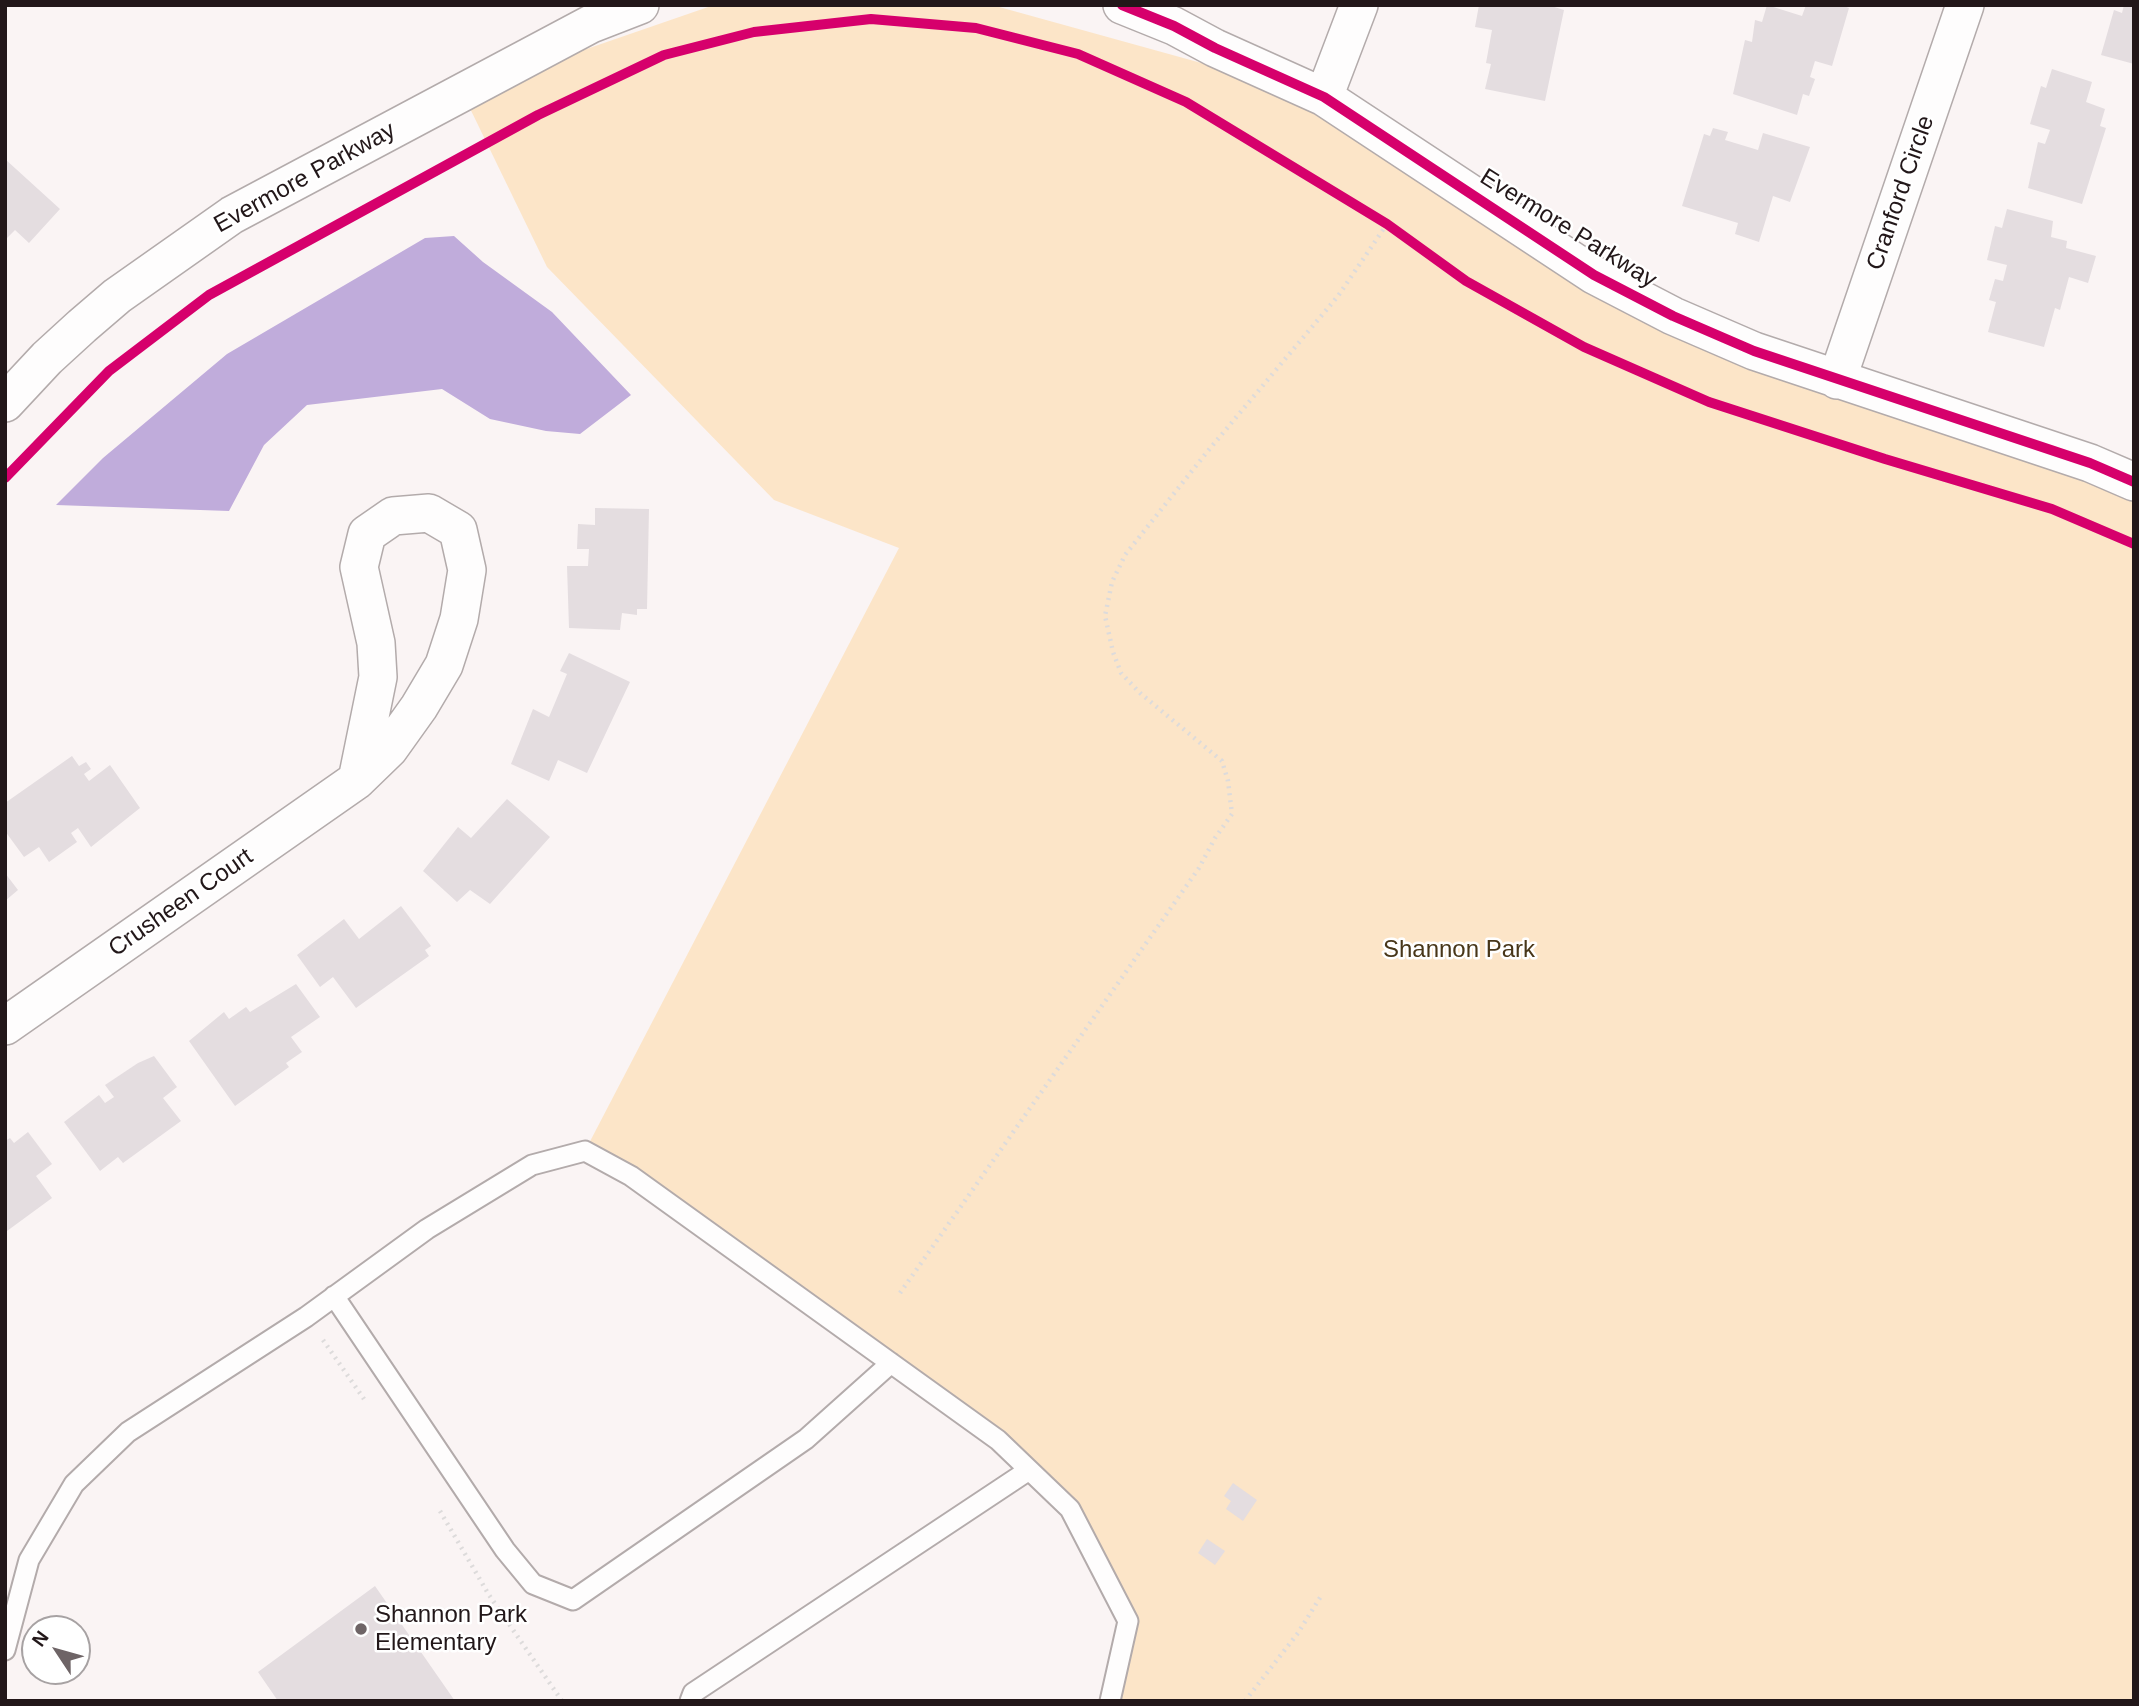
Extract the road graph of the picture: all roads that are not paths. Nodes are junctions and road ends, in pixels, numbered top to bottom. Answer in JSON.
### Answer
{"nodes":[{"id":1,"x":640,"y":5,"type":"edge"},
{"id":2,"x":1122,"y":5,"type":"edge"},
{"id":3,"x":1359,"y":5,"type":"edge"},
{"id":4,"x":1965,"y":5,"type":"edge"},
{"id":5,"x":1324,"y":97,"type":"junction"},
{"id":6,"x":1837,"y":380,"type":"junction"},
{"id":7,"x":5,"y":403,"type":"edge"},
{"id":8,"x":2134,"y":482,"type":"edge"},
{"id":9,"x":357,"y":780,"type":"junction"},
{"id":10,"x":5,"y":1026,"type":"edge"},
{"id":11,"x":334,"y":1296,"type":"junction"},
{"id":12,"x":891,"y":1363,"type":"junction"},
{"id":13,"x":1029,"y":1470,"type":"junction"},
{"id":14,"x":5,"y":1650,"type":"edge"},
{"id":15,"x":690,"y":1701,"type":"edge"},
{"id":16,"x":1110,"y":1701,"type":"edge"}],
"edges":[{"from":1,"to":7,"type":"street","name":"Evermore Parkway"},
{"from":2,"to":5,"type":"street","name":"Evermore Parkway"},
{"from":3,"to":5,"type":"street"},
{"from":4,"to":6,"type":"street","name":"Cranford Circle"},
{"from":5,"to":6,"type":"street","name":"Evermore Parkway"},
{"from":6,"to":8,"type":"street","name":"Evermore Parkway"},
{"from":9,"to":9,"type":"street","name":"Crusheen Court"},
{"from":9,"to":10,"type":"street","name":"Crusheen Court"},
{"from":11,"to":12,"type":"lane"},
{"from":11,"to":12,"type":"lane"},
{"from":11,"to":14,"type":"lane"},
{"from":12,"to":13,"type":"lane"},
{"from":13,"to":15,"type":"lane"},
{"from":13,"to":16,"type":"lane"}]}
